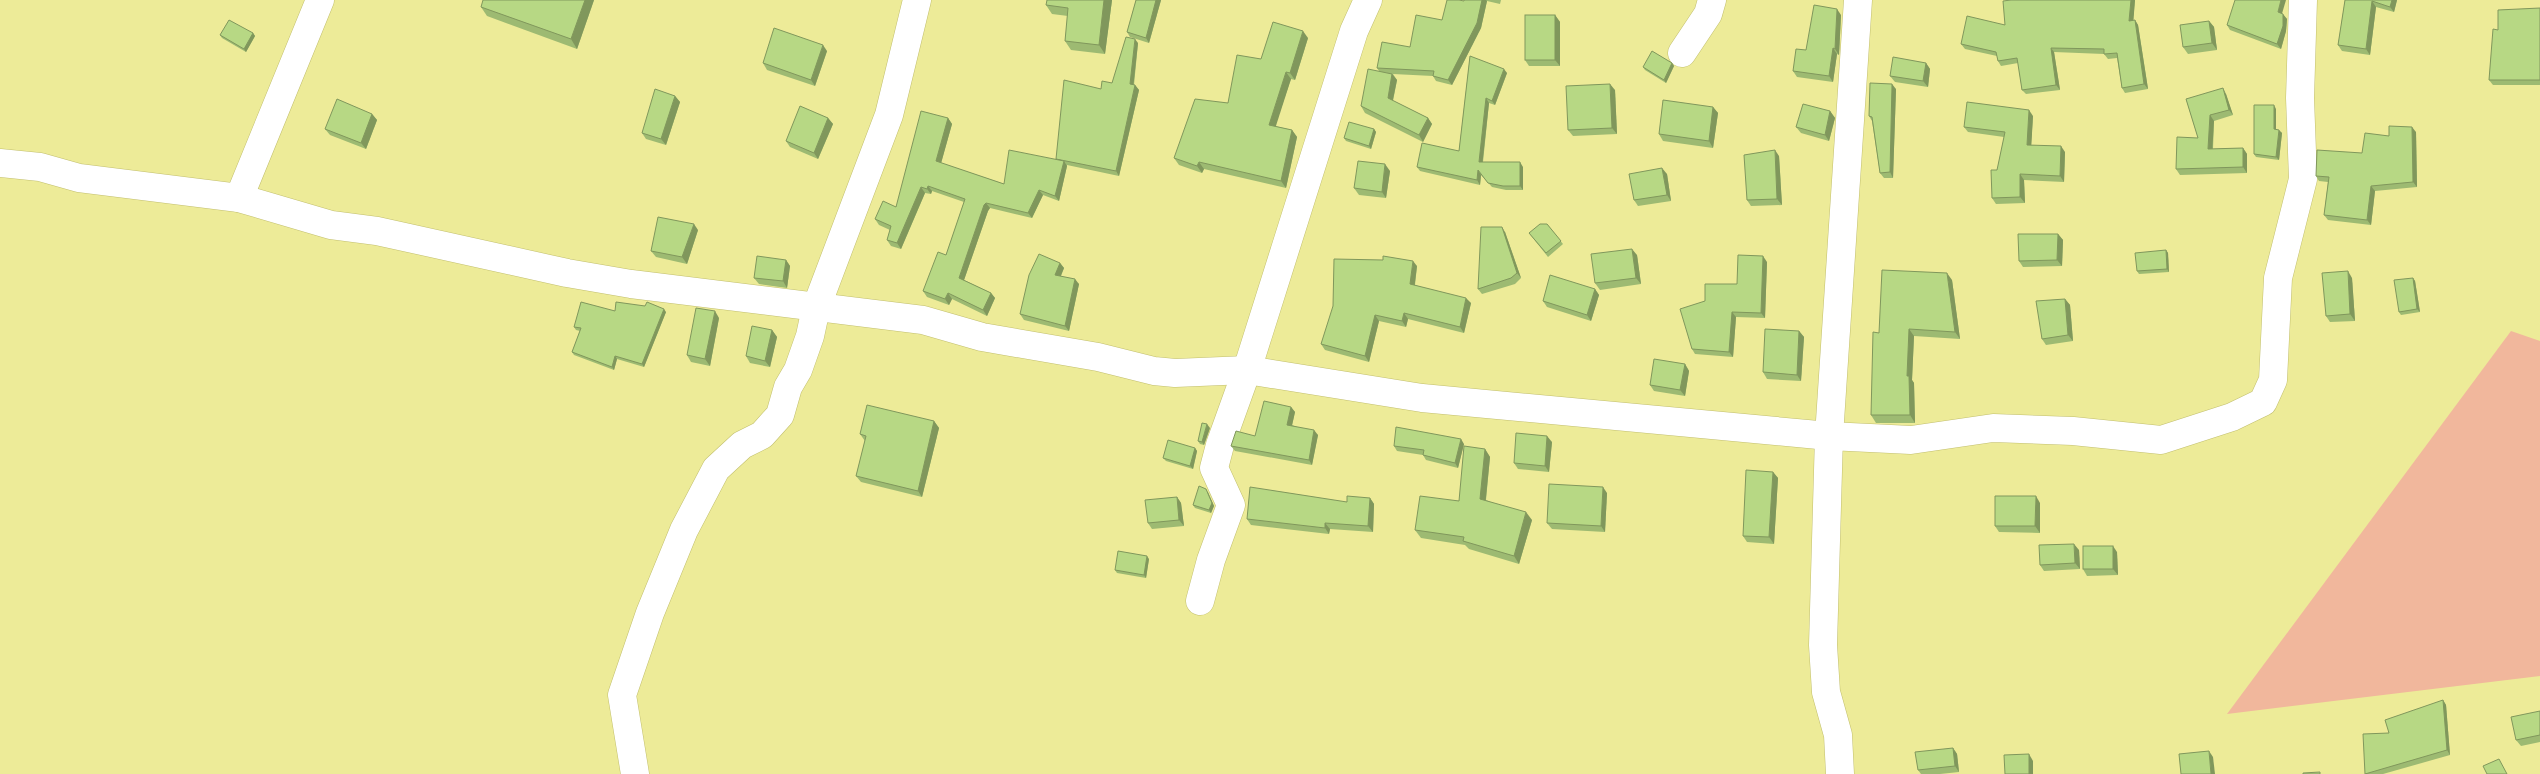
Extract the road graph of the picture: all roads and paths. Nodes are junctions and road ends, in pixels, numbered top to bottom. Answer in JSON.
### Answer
{"nodes":[{"id":1,"x":320,"y":0,"type":"edge"},
{"id":2,"x":917,"y":0,"type":"edge"},
{"id":3,"x":1368,"y":0,"type":"edge"},
{"id":4,"x":1712,"y":0,"type":"edge"},
{"id":5,"x":1858,"y":0,"type":"edge"},
{"id":6,"x":2303,"y":0,"type":"edge"},
{"id":7,"x":1682,"y":53,"type":"dead end"},
{"id":8,"x":0,"y":163,"type":"edge"},
{"id":9,"x":239,"y":198,"type":"junction"},
{"id":10,"x":816,"y":308,"type":"junction"},
{"id":11,"x":1247,"y":370,"type":"junction"},
{"id":12,"x":1828,"y":436,"type":"junction"},
{"id":13,"x":1200,"y":602,"type":"dead end"},
{"id":14,"x":636,"y":774,"type":"edge"},
{"id":15,"x":1840,"y":774,"type":"edge"}],
"edges":[{"from":1,"to":9,"type":"street"},
{"from":2,"to":10,"type":"street"},
{"from":3,"to":11,"type":"street"},
{"from":4,"to":7,"type":"street"},
{"from":5,"to":12,"type":"street"},
{"from":6,"to":12,"type":"street"},
{"from":8,"to":9,"type":"street"},
{"from":9,"to":10,"type":"street"},
{"from":10,"to":11,"type":"street"},
{"from":10,"to":14,"type":"street"},
{"from":11,"to":12,"type":"street"},
{"from":11,"to":13,"type":"street"},
{"from":12,"to":15,"type":"street"}]}
